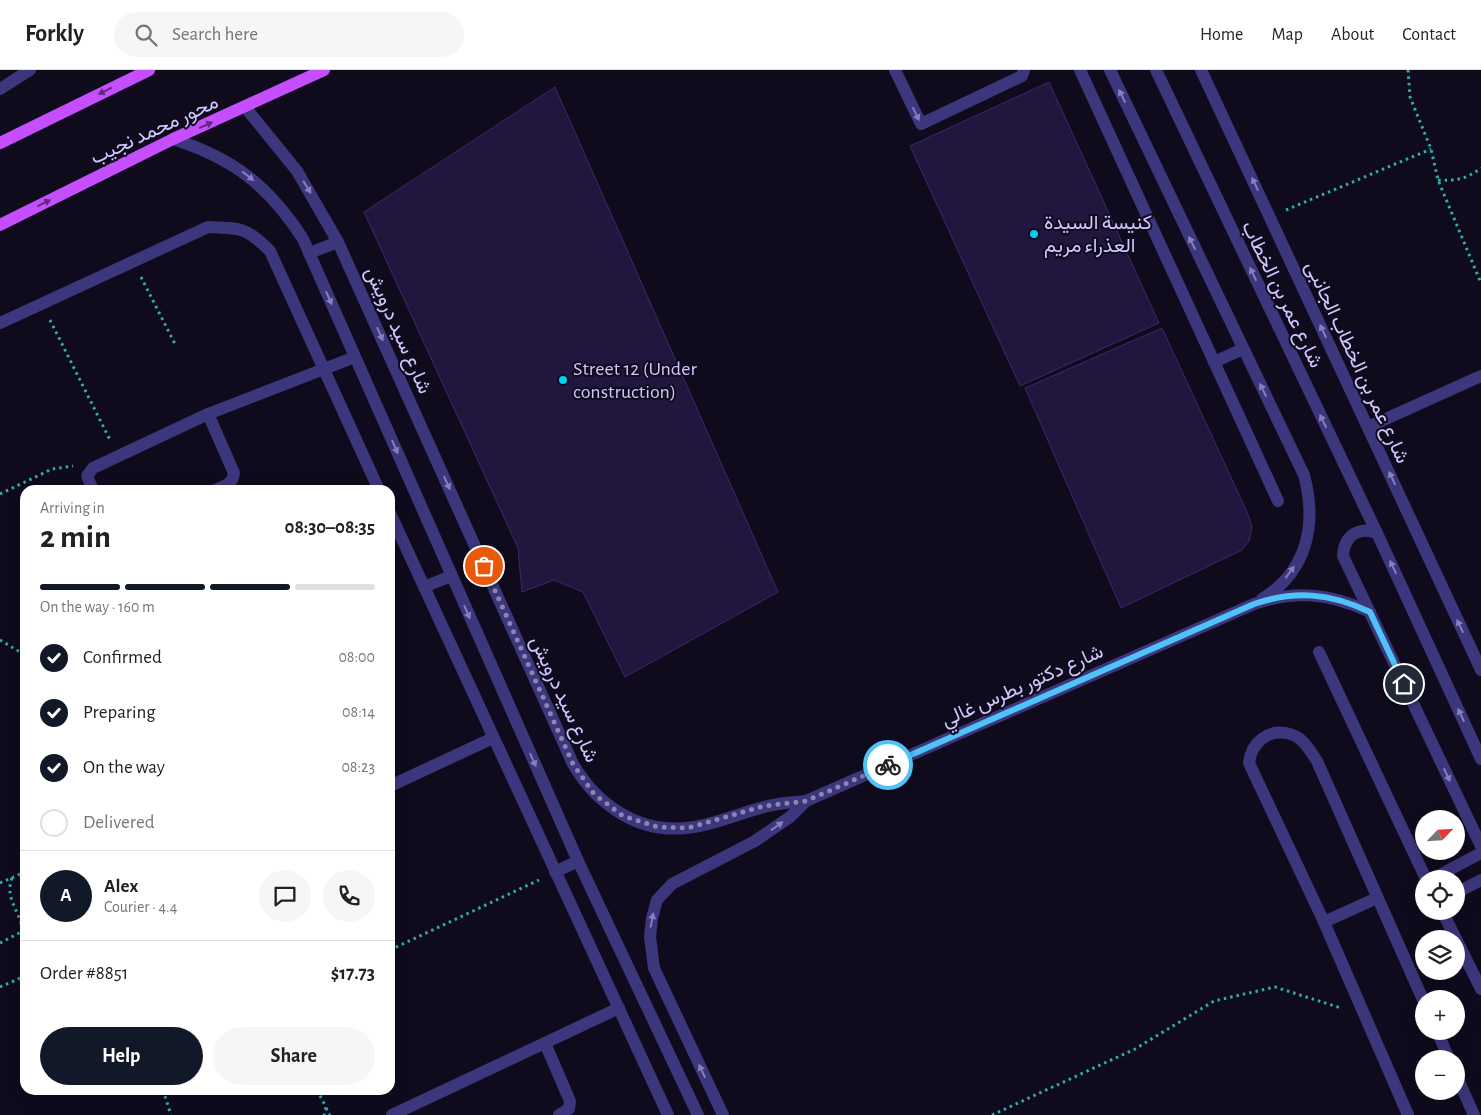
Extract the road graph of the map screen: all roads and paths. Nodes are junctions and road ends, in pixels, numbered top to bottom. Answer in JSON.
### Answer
{"nodes":[{"id":1,"x":30,"y":70,"type":"edge"},
{"id":2,"x":149,"y":70,"type":"edge"},
{"id":3,"x":324,"y":70,"type":"edge"},
{"id":4,"x":895,"y":70,"type":"edge"},
{"id":5,"x":1024,"y":70,"type":"edge"},
{"id":6,"x":1080,"y":70,"type":"edge"},
{"id":7,"x":1110,"y":70,"type":"edge"},
{"id":8,"x":1156,"y":70,"type":"edge"},
{"id":9,"x":1201,"y":70,"type":"edge"},
{"id":10,"x":1408,"y":70,"type":"edge"},
{"id":11,"x":0,"y":89,"type":"edge"},
{"id":12,"x":245,"y":107,"type":"junction"},
{"id":13,"x":2,"y":137,"type":"edge"},
{"id":14,"x":173,"y":139,"type":"junction"},
{"id":15,"x":1431,"y":149,"type":"junction"},
{"id":16,"x":1481,"y":168,"type":"edge"},
{"id":17,"x":1438,"y":180,"type":"junction"},
{"id":18,"x":1270,"y":217,"type":"junction"},
{"id":19,"x":0,"y":225,"type":"edge"},
{"id":20,"x":338,"y":242,"type":"junction"},
{"id":21,"x":310,"y":254,"type":"junction"},
{"id":22,"x":132,"y":261,"type":"junction"},
{"id":23,"x":1481,"y":283,"type":"edge"},
{"id":24,"x":41,"y":303,"type":"junction"},
{"id":25,"x":0,"y":323,"type":"edge"},
{"id":26,"x":175,"y":344,"type":"dead end"},
{"id":27,"x":1243,"y":349,"type":"junction"},
{"id":28,"x":355,"y":357,"type":"junction"},
{"id":29,"x":1214,"y":362,"type":"junction"},
{"id":30,"x":323,"y":371,"type":"junction"},
{"id":31,"x":1481,"y":376,"type":"edge"},
{"id":32,"x":208,"y":414,"type":"junction"},
{"id":33,"x":1368,"y":427,"type":"junction"},
{"id":34,"x":118,"y":456,"type":"junction"},
{"id":35,"x":90,"y":471,"type":"junction"},
{"id":36,"x":91,"y":485,"type":"edge"},
{"id":37,"x":228,"y":485,"type":"edge"},
{"id":38,"x":377,"y":485,"type":"edge"},
{"id":39,"x":0,"y":494,"type":"edge"},
{"id":40,"x":1278,"y":501,"type":"dead end"},
{"id":41,"x":395,"y":524,"type":"edge"},
{"id":42,"x":1377,"y":533,"type":"junction"},
{"id":43,"x":451,"y":576,"type":"junction"},
{"id":44,"x":424,"y":587,"type":"junction"},
{"id":45,"x":1254,"y":604,"type":"junction"},
{"id":46,"x":1370,"y":612,"type":"junction"},
{"id":47,"x":0,"y":640,"type":"edge"},
{"id":48,"x":20,"y":652,"type":"edge"},
{"id":49,"x":1319,"y":652,"type":"dead end"},
{"id":50,"x":1481,"y":670,"type":"edge"},
{"id":51,"x":494,"y":738,"type":"junction"},
{"id":52,"x":1480,"y":756,"type":"edge"},
{"id":53,"x":395,"y":784,"type":"edge"},
{"id":54,"x":806,"y":801,"type":"junction"},
{"id":55,"x":1481,"y":846,"type":"edge"},
{"id":56,"x":1481,"y":853,"type":"edge"},
{"id":57,"x":578,"y":861,"type":"junction"},
{"id":58,"x":1422,"y":870,"type":"edge"},
{"id":59,"x":1449,"y":870,"type":"edge"},
{"id":60,"x":555,"y":872,"type":"junction"},
{"id":61,"x":20,"y":874,"type":"edge"},
{"id":62,"x":12,"y":878,"type":"junction"},
{"id":63,"x":1481,"y":880,"type":"edge"},
{"id":64,"x":0,"y":884,"type":"edge"},
{"id":65,"x":1465,"y":888,"type":"edge"},
{"id":66,"x":1377,"y":898,"type":"junction"},
{"id":67,"x":20,"y":921,"type":"edge"},
{"id":68,"x":1324,"y":922,"type":"junction"},
{"id":69,"x":20,"y":933,"type":"edge"},
{"id":70,"x":0,"y":942,"type":"edge"},
{"id":71,"x":395,"y":948,"type":"edge"},
{"id":72,"x":1465,"y":957,"type":"edge"},
{"id":73,"x":20,"y":978,"type":"edge"},
{"id":74,"x":0,"y":987,"type":"edge"},
{"id":75,"x":1481,"y":989,"type":"edge"},
{"id":76,"x":1419,"y":990,"type":"edge"},
{"id":77,"x":619,"y":1008,"type":"junction"},
{"id":78,"x":1365,"y":1016,"type":"junction"},
{"id":79,"x":544,"y":1043,"type":"junction"},
{"id":80,"x":165,"y":1095,"type":"edge"},
{"id":81,"x":320,"y":1095,"type":"edge"},
{"id":82,"x":1464,"y":1100,"type":"edge"},
{"id":83,"x":326,"y":1107,"type":"junction"},
{"id":84,"x":1469,"y":1114,"type":"edge"},
{"id":85,"x":171,"y":1115,"type":"edge"},
{"id":86,"x":324,"y":1115,"type":"edge"},
{"id":87,"x":330,"y":1115,"type":"edge"},
{"id":88,"x":392,"y":1115,"type":"edge"},
{"id":89,"x":559,"y":1115,"type":"edge"},
{"id":90,"x":668,"y":1115,"type":"edge"},
{"id":91,"x":698,"y":1115,"type":"edge"},
{"id":92,"x":722,"y":1115,"type":"edge"},
{"id":93,"x":992,"y":1115,"type":"edge"},
{"id":94,"x":1408,"y":1115,"type":"edge"}],
"edges":[{"from":1,"to":11,"type":"street"},
{"from":2,"to":13,"type":"main road","one_way":true},
{"from":3,"to":12,"type":"main road","name":"محور محمد نجيب"},
{"from":4,"to":5,"type":"street","one_way":true},
{"from":6,"to":29,"type":"street"},
{"from":27,"to":7,"type":"street","one_way":true},
{"from":42,"to":8,"type":"street","name":"شارع عمر بن الخطاب","one_way":true},
{"from":18,"to":9,"type":"street","name":"شارع عمر بن الخطاب الجانبى","one_way":true},
{"from":10,"to":15,"type":"path"},
{"from":14,"to":12,"type":"main road","name":"محور محمد نجيب","one_way":true},
{"from":12,"to":20,"type":"street","name":"شارع سيد درويش","one_way":true},
{"from":19,"to":14,"type":"main road","name":"محور محمد نجيب","one_way":true},
{"from":14,"to":21,"type":"street","one_way":true},
{"from":15,"to":17,"type":"path"},
{"from":15,"to":18,"type":"path"},
{"from":16,"to":17,"type":"path"},
{"from":17,"to":23,"type":"path"},
{"from":33,"to":18,"type":"street","name":"شارع عمر بن الخطاب الجانبى","one_way":true},
{"from":20,"to":21,"type":"street"},
{"from":20,"to":54,"type":"street","name":"شارع سيد درويش","one_way":true},
{"from":21,"to":28,"type":"street","one_way":true},
{"from":22,"to":24,"type":"street"},
{"from":22,"to":26,"type":"path"},
{"from":22,"to":30,"type":"street"},
{"from":24,"to":25,"type":"street"},
{"from":24,"to":34,"type":"path"},
{"from":27,"to":29,"type":"street"},
{"from":45,"to":27,"type":"street","one_way":true},
{"from":28,"to":30,"type":"street"},
{"from":28,"to":43,"type":"street","one_way":true},
{"from":29,"to":40,"type":"street"},
{"from":30,"to":32,"type":"street"},
{"from":30,"to":38,"type":"street"},
{"from":31,"to":33,"type":"street"},
{"from":32,"to":34,"type":"street"},
{"from":32,"to":37,"type":"street"},
{"from":50,"to":33,"type":"street","name":"شارع عمر بن الخطاب الجانبى","one_way":true},
{"from":34,"to":35,"type":"street"},
{"from":35,"to":36,"type":"street"},
{"from":35,"to":39,"type":"path"},
{"from":41,"to":44,"type":"street"},
{"from":42,"to":46,"type":"street"},
{"from":52,"to":42,"type":"street","name":"شارع عمر بن الخطاب","one_way":true},
{"from":43,"to":44,"type":"street"},
{"from":43,"to":57,"type":"street","one_way":true},
{"from":44,"to":51,"type":"street"},
{"from":45,"to":46,"type":"street"},
{"from":45,"to":54,"type":"street","name":"شارع دكتور بطرس غالي"},
{"from":46,"to":55,"type":"street","one_way":true},
{"from":47,"to":48,"type":"path"},
{"from":49,"to":58,"type":"street"},
{"from":51,"to":53,"type":"street"},
{"from":51,"to":60,"type":"street"},
{"from":92,"to":54,"type":"street","one_way":true},
{"from":56,"to":59,"type":"street"},
{"from":57,"to":60,"type":"street"},
{"from":57,"to":91,"type":"street"},
{"from":60,"to":71,"type":"path"},
{"from":60,"to":77,"type":"street"},
{"from":61,"to":62,"type":"path"},
{"from":62,"to":64,"type":"path"},
{"from":62,"to":67,"type":"path"},
{"from":63,"to":65,"type":"street"},
{"from":66,"to":68,"type":"street"},
{"from":66,"to":68,"type":"street"},
{"from":66,"to":76,"type":"street"},
{"from":68,"to":78,"type":"street"},
{"from":69,"to":70,"type":"path"},
{"from":72,"to":75,"type":"street"},
{"from":73,"to":74,"type":"path"},
{"from":77,"to":79,"type":"street"},
{"from":77,"to":90,"type":"street"},
{"from":78,"to":93,"type":"path"},
{"from":78,"to":94,"type":"street"},
{"from":79,"to":88,"type":"street"},
{"from":79,"to":89,"type":"street"},
{"from":80,"to":85,"type":"path"},
{"from":81,"to":83,"type":"path"},
{"from":82,"to":84,"type":"street"},
{"from":83,"to":86,"type":"path"},
{"from":83,"to":87,"type":"path"}]}
